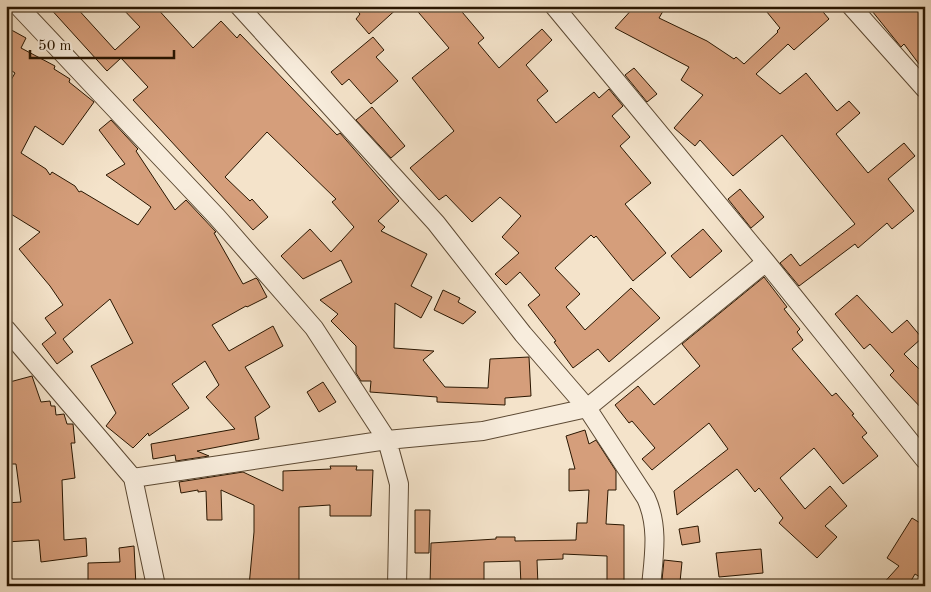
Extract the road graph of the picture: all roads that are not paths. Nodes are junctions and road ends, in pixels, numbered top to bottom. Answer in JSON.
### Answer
{"nodes":[{"id":1,"x":18,"y":6,"type":"edge"},
{"id":2,"x":239,"y":6,"type":"edge"},
{"id":3,"x":554,"y":6,"type":"edge"},
{"id":4,"x":852,"y":6,"type":"edge"},
{"id":5,"x":925,"y":89,"type":"edge"},
{"id":6,"x":766,"y":262,"type":"junction"},
{"id":7,"x":6,"y":329,"type":"edge"},
{"id":8,"x":587,"y":408,"type":"junction"},
{"id":9,"x":388,"y":440,"type":"junction"},
{"id":10,"x":925,"y":460,"type":"edge"},
{"id":11,"x":133,"y":478,"type":"junction"},
{"id":12,"x":156,"y":586,"type":"edge"},
{"id":13,"x":397,"y":586,"type":"edge"},
{"id":14,"x":651,"y":586,"type":"edge"}],
"edges":[{"from":1,"to":9,"type":"street"},
{"from":2,"to":8,"type":"street"},
{"from":3,"to":6,"type":"street"},
{"from":4,"to":5,"type":"street"},
{"from":6,"to":8,"type":"street"},
{"from":6,"to":10,"type":"street"},
{"from":7,"to":11,"type":"street"},
{"from":8,"to":9,"type":"street"},
{"from":8,"to":14,"type":"street"},
{"from":9,"to":11,"type":"street"},
{"from":9,"to":13,"type":"street"},
{"from":11,"to":12,"type":"street"}]}
